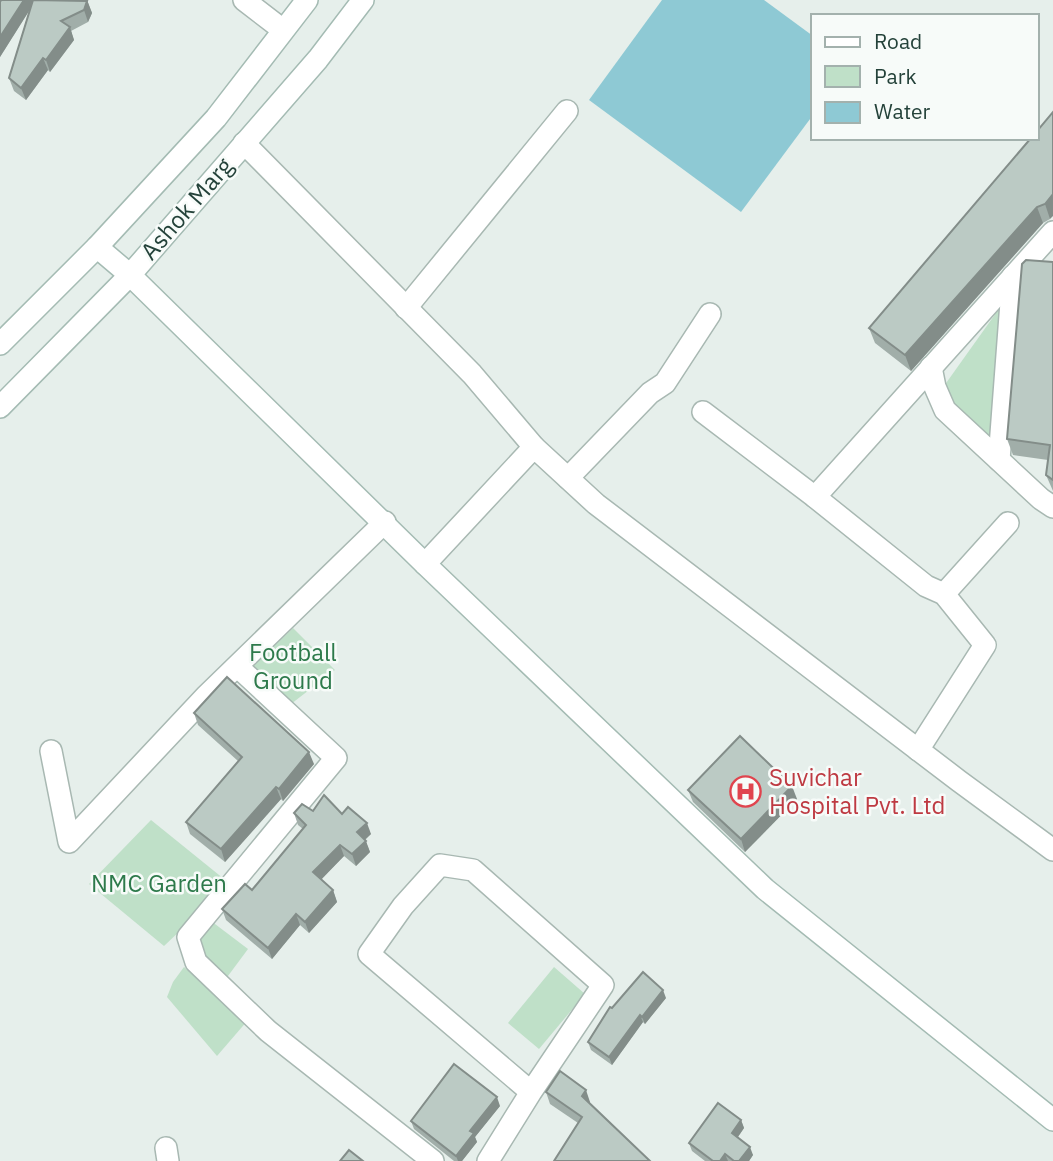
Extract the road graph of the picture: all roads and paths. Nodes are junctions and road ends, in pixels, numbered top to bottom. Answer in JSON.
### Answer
{"nodes":[{"id":1,"x":244,"y":0,"type":"edge"},
{"id":2,"x":307,"y":0,"type":"edge"},
{"id":3,"x":363,"y":0,"type":"edge"},
{"id":4,"x":283,"y":30,"type":"junction"},
{"id":5,"x":567,"y":111,"type":"dead end"},
{"id":6,"x":244,"y":143,"type":"junction"},
{"id":7,"x":1053,"y":232,"type":"edge"},
{"id":8,"x":97,"y":247,"type":"junction"},
{"id":9,"x":130,"y":275,"type":"junction"},
{"id":10,"x":1013,"y":276,"type":"junction"},
{"id":11,"x":406,"y":308,"type":"junction"},
{"id":12,"x":710,"y":314,"type":"dead end"},
{"id":13,"x":0,"y":344,"type":"edge"},
{"id":14,"x":931,"y":367,"type":"junction"},
{"id":15,"x":0,"y":407,"type":"edge"},
{"id":16,"x":703,"y":412,"type":"dead end"},
{"id":17,"x":534,"y":447,"type":"junction"},
{"id":18,"x":999,"y":460,"type":"junction"},
{"id":19,"x":568,"y":478,"type":"junction"},
{"id":20,"x":815,"y":497,"type":"junction"},
{"id":21,"x":1053,"y":508,"type":"edge"},
{"id":22,"x":385,"y":522,"type":"junction"},
{"id":23,"x":1008,"y":523,"type":"dead end"},
{"id":24,"x":425,"y":564,"type":"junction"},
{"id":25,"x":944,"y":594,"type":"junction"},
{"id":26,"x":238,"y":667,"type":"junction"},
{"id":27,"x":918,"y":750,"type":"junction"},
{"id":28,"x":51,"y":751,"type":"dead end"},
{"id":29,"x":1053,"y":850,"type":"edge"},
{"id":30,"x":531,"y":1092,"type":"junction"},
{"id":31,"x":1053,"y":1120,"type":"edge"},
{"id":32,"x":433,"y":1161,"type":"edge"},
{"id":33,"x":488,"y":1161,"type":"edge"}],
"edges":[{"from":1,"to":4,"type":"street"},
{"from":2,"to":4,"type":"street","name":"Ashok Marg"},
{"from":3,"to":6,"type":"street","name":"Ashok Marg"},
{"from":4,"to":8,"type":"street","name":"Ashok Marg"},
{"from":5,"to":11,"type":"street"},
{"from":6,"to":9,"type":"street","name":"Ashok Marg"},
{"from":6,"to":11,"type":"street"},
{"from":7,"to":10,"type":"street"},
{"from":8,"to":9,"type":"street"},
{"from":8,"to":13,"type":"street","name":"Ashok Marg"},
{"from":9,"to":15,"type":"street","name":"Ashok Marg"},
{"from":9,"to":22,"type":"street"},
{"from":10,"to":14,"type":"street"},
{"from":10,"to":18,"type":"street"},
{"from":11,"to":17,"type":"street"},
{"from":12,"to":19,"type":"street"},
{"from":14,"to":18,"type":"street"},
{"from":14,"to":20,"type":"street"},
{"from":16,"to":20,"type":"street"},
{"from":17,"to":19,"type":"street"},
{"from":17,"to":24,"type":"street"},
{"from":18,"to":21,"type":"street"},
{"from":19,"to":27,"type":"street"},
{"from":20,"to":25,"type":"street"},
{"from":22,"to":24,"type":"street"},
{"from":22,"to":26,"type":"street"},
{"from":23,"to":25,"type":"street"},
{"from":24,"to":31,"type":"street"},
{"from":25,"to":27,"type":"street"},
{"from":26,"to":28,"type":"street"},
{"from":26,"to":32,"type":"street"},
{"from":27,"to":29,"type":"street"},
{"from":30,"to":30,"type":"street"},
{"from":30,"to":33,"type":"street"}]}
